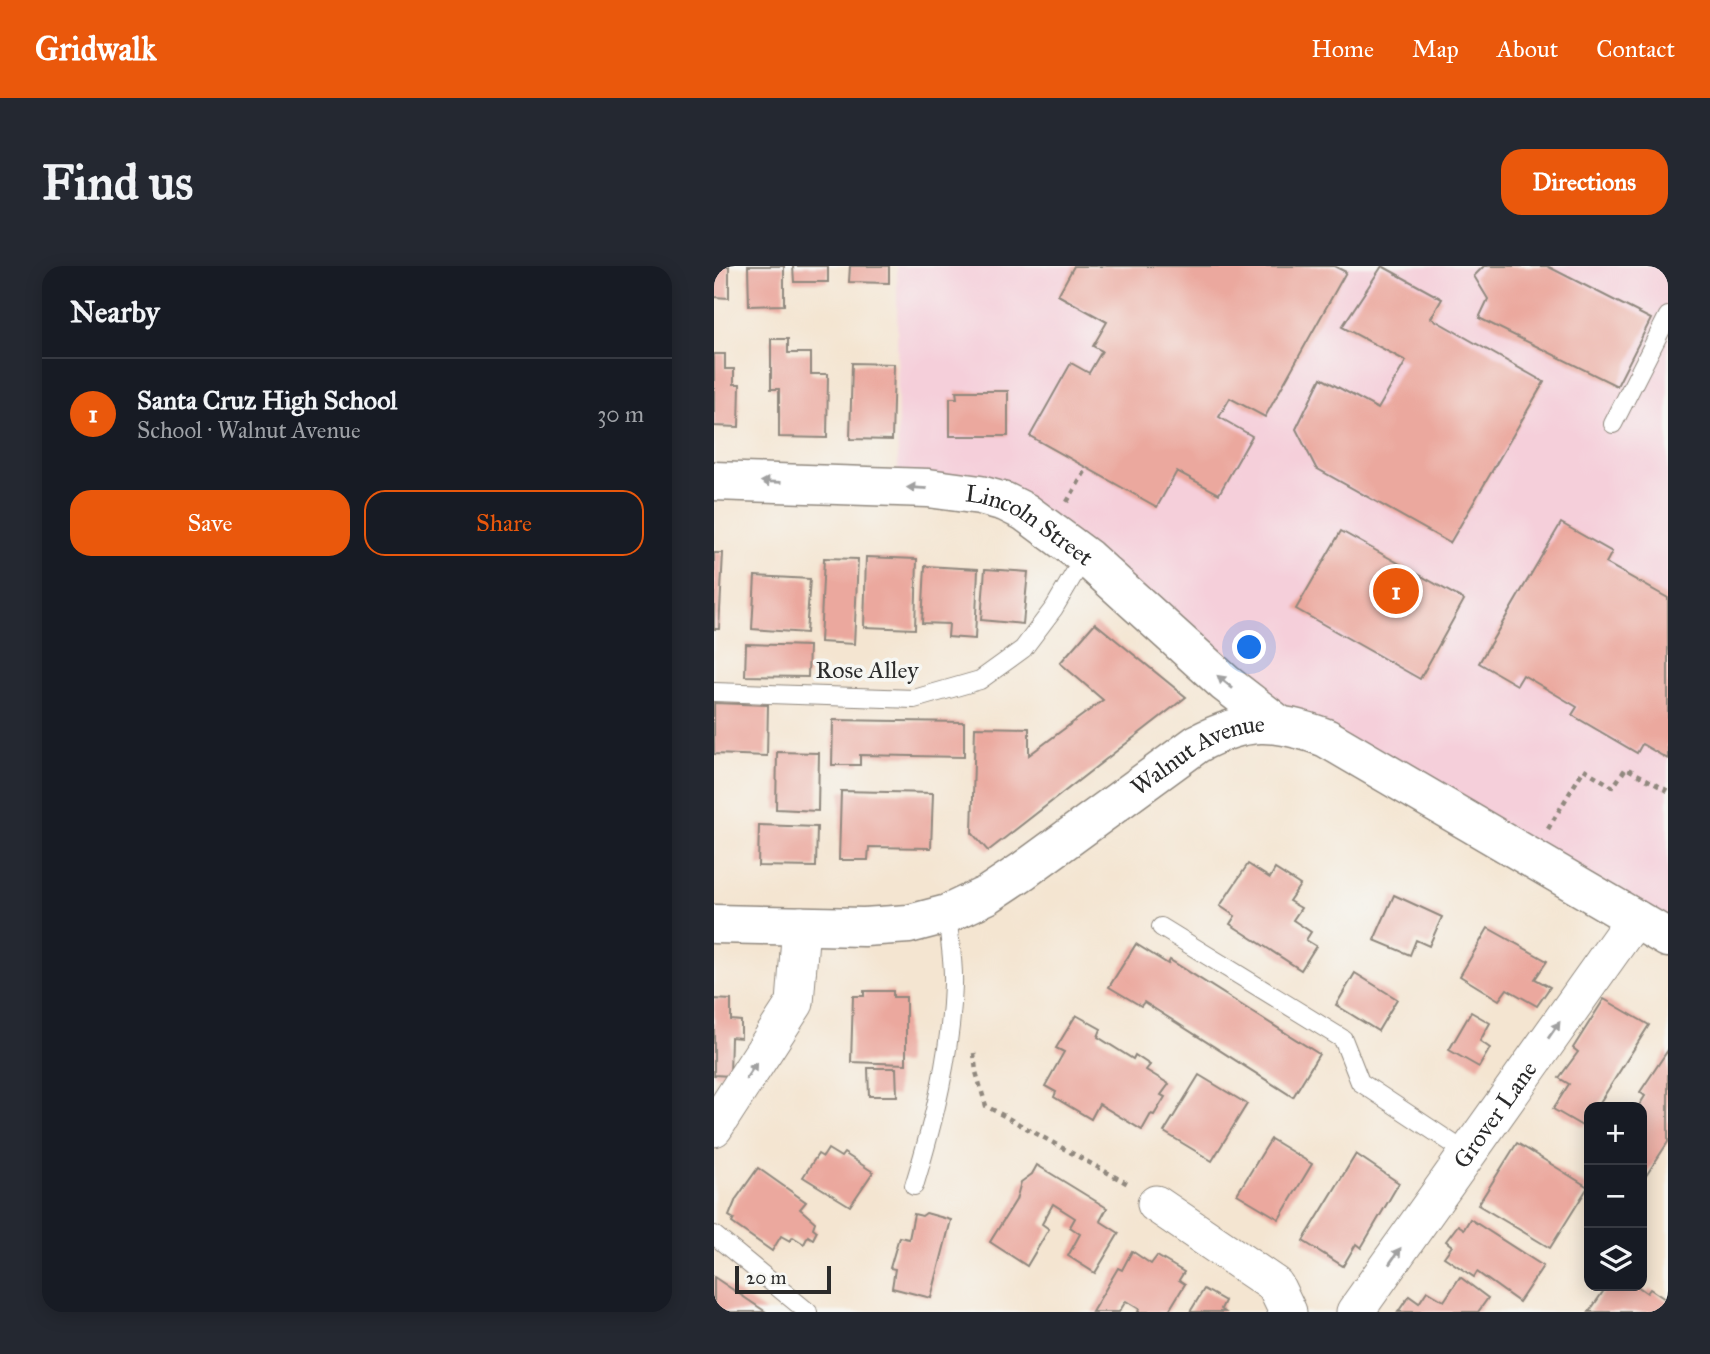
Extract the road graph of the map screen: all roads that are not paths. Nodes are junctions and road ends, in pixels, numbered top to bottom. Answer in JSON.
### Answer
{"nodes":[{"id":1,"x":1668,"y":316,"type":"edge"},
{"id":2,"x":1613,"y":424,"type":"dead end"},
{"id":3,"x":714,"y":481,"type":"edge"},
{"id":4,"x":1087,"y":558,"type":"junction"},
{"id":5,"x":714,"y":692,"type":"edge"},
{"id":6,"x":1279,"y":724,"type":"junction"},
{"id":7,"x":947,"y":914,"type":"junction"},
{"id":8,"x":1634,"y":918,"type":"junction"},
{"id":9,"x":714,"y":924,"type":"edge"},
{"id":10,"x":801,"y":925,"type":"junction"},
{"id":11,"x":1161,"y":927,"type":"dead end"},
{"id":12,"x":1668,"y":938,"type":"edge"},
{"id":13,"x":714,"y":1128,"type":"edge"},
{"id":14,"x":1467,"y":1153,"type":"junction"},
{"id":15,"x":914,"y":1186,"type":"dead end"},
{"id":16,"x":1156,"y":1204,"type":"road end"},
{"id":17,"x":714,"y":1235,"type":"edge"},
{"id":18,"x":807,"y":1312,"type":"edge"},
{"id":19,"x":1288,"y":1312,"type":"edge"},
{"id":20,"x":1355,"y":1312,"type":"edge"}],
"edges":[{"from":1,"to":2,"type":"lane"},
{"from":4,"to":3,"type":"main road","name":"Lincoln Street","one_way":true},
{"from":4,"to":5,"type":"lane","name":"Rose Alley"},
{"from":6,"to":4,"type":"main road","name":"Lincoln Street","one_way":true},
{"from":6,"to":7,"type":"main road","name":"Walnut Avenue"},
{"from":6,"to":8,"type":"main road","name":"Walnut Avenue"},
{"from":7,"to":10,"type":"main road","name":"Walnut Avenue"},
{"from":7,"to":15,"type":"lane"},
{"from":8,"to":12,"type":"main road","name":"Walnut Avenue"},
{"from":14,"to":8,"type":"street","name":"Grover Lane","one_way":true},
{"from":9,"to":10,"type":"main road","name":"Walnut Avenue"},
{"from":13,"to":10,"type":"street","one_way":true},
{"from":11,"to":14,"type":"lane"},
{"from":20,"to":14,"type":"street","name":"Grover Lane","one_way":true},
{"from":16,"to":19,"type":"street"},
{"from":17,"to":18,"type":"lane"}]}
